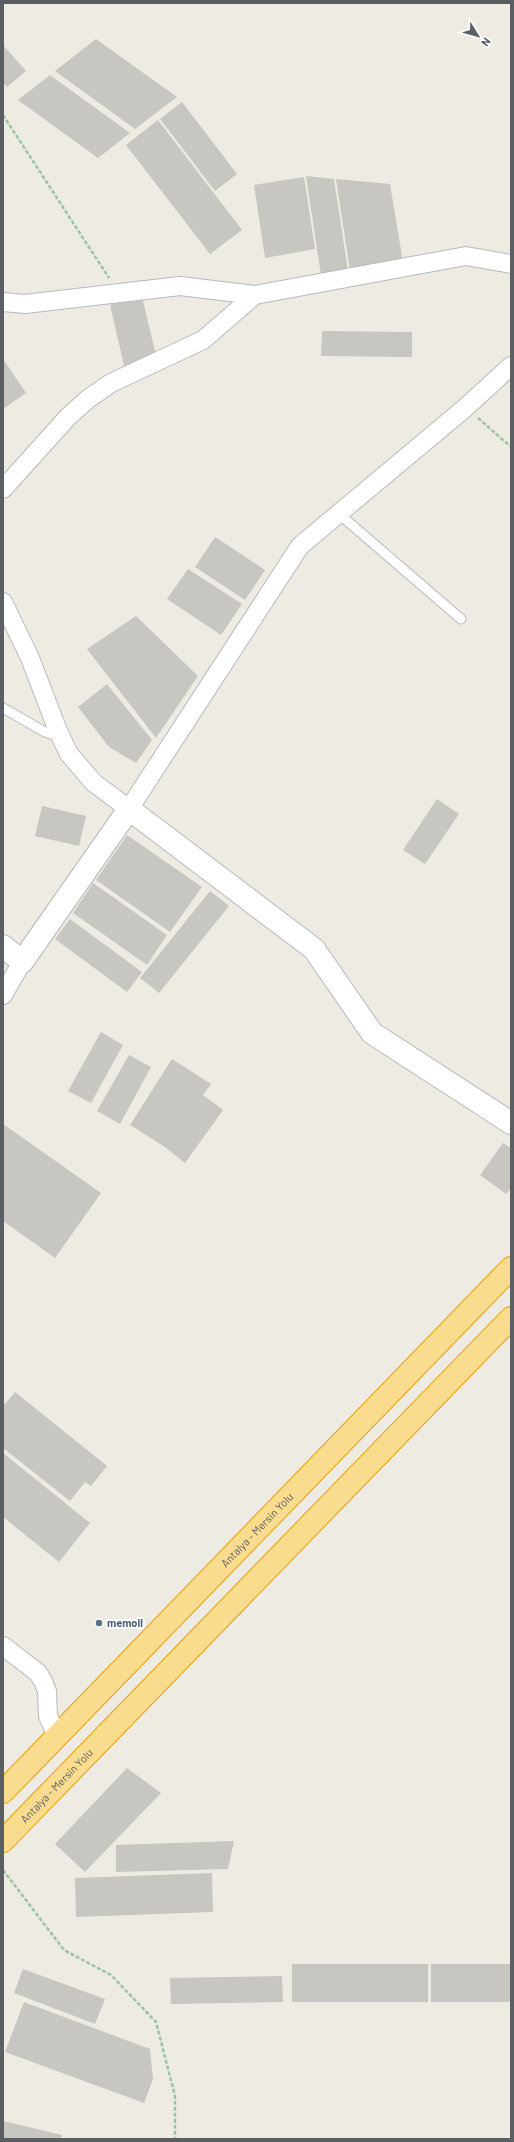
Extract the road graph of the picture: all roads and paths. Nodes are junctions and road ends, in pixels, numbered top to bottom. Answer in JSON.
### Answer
{"nodes":[{"id":1,"x":3,"y":115,"type":"edge"},
{"id":2,"x":511,"y":264,"type":"edge"},
{"id":3,"x":119,"y":293,"type":"junction"},
{"id":4,"x":255,"y":295,"type":"junction"},
{"id":5,"x":3,"y":302,"type":"edge"},
{"id":6,"x":511,"y":366,"type":"edge"},
{"id":7,"x":465,"y":408,"type":"junction"},
{"id":8,"x":511,"y":447,"type":"edge"},
{"id":9,"x":3,"y":489,"type":"edge"},
{"id":10,"x":338,"y":513,"type":"junction"},
{"id":11,"x":3,"y":602,"type":"edge"},
{"id":12,"x":461,"y":619,"type":"dead end"},
{"id":13,"x":3,"y":708,"type":"edge"},
{"id":14,"x":58,"y":731,"type":"junction"},
{"id":15,"x":129,"y":809,"type":"junction"},
{"id":16,"x":3,"y":946,"type":"edge"},
{"id":17,"x":22,"y":962,"type":"junction"},
{"id":18,"x":3,"y":995,"type":"edge"},
{"id":19,"x":511,"y":1123,"type":"edge"},
{"id":20,"x":511,"y":1268,"type":"edge"},
{"id":21,"x":511,"y":1318,"type":"edge"},
{"id":22,"x":3,"y":1646,"type":"edge"},
{"id":23,"x":57,"y":1736,"type":"junction"},
{"id":24,"x":3,"y":1792,"type":"edge"},
{"id":25,"x":3,"y":1840,"type":"edge"},
{"id":26,"x":3,"y":1870,"type":"edge"},
{"id":27,"x":175,"y":2139,"type":"edge"}],
"edges":[{"from":1,"to":3,"type":"path"},
{"from":2,"to":4,"type":"street"},
{"from":3,"to":4,"type":"street"},
{"from":3,"to":5,"type":"street"},
{"from":4,"to":9,"type":"street"},
{"from":6,"to":7,"type":"street"},
{"from":7,"to":8,"type":"path"},
{"from":7,"to":10,"type":"street"},
{"from":10,"to":12,"type":"lane"},
{"from":10,"to":15,"type":"street"},
{"from":11,"to":14,"type":"street"},
{"from":13,"to":14,"type":"lane"},
{"from":14,"to":15,"type":"street"},
{"from":15,"to":17,"type":"street"},
{"from":15,"to":19,"type":"street"},
{"from":16,"to":17,"type":"street"},
{"from":17,"to":18,"type":"street"},
{"from":20,"to":23,"type":"highway","name":"Antalya - Mersin Yolu"},
{"from":21,"to":25,"type":"highway","name":"Antalya - Mersin Yolu"},
{"from":22,"to":23,"type":"street"},
{"from":23,"to":24,"type":"highway","name":"Antalya - Mersin Yolu"},
{"from":26,"to":27,"type":"path"}]}
